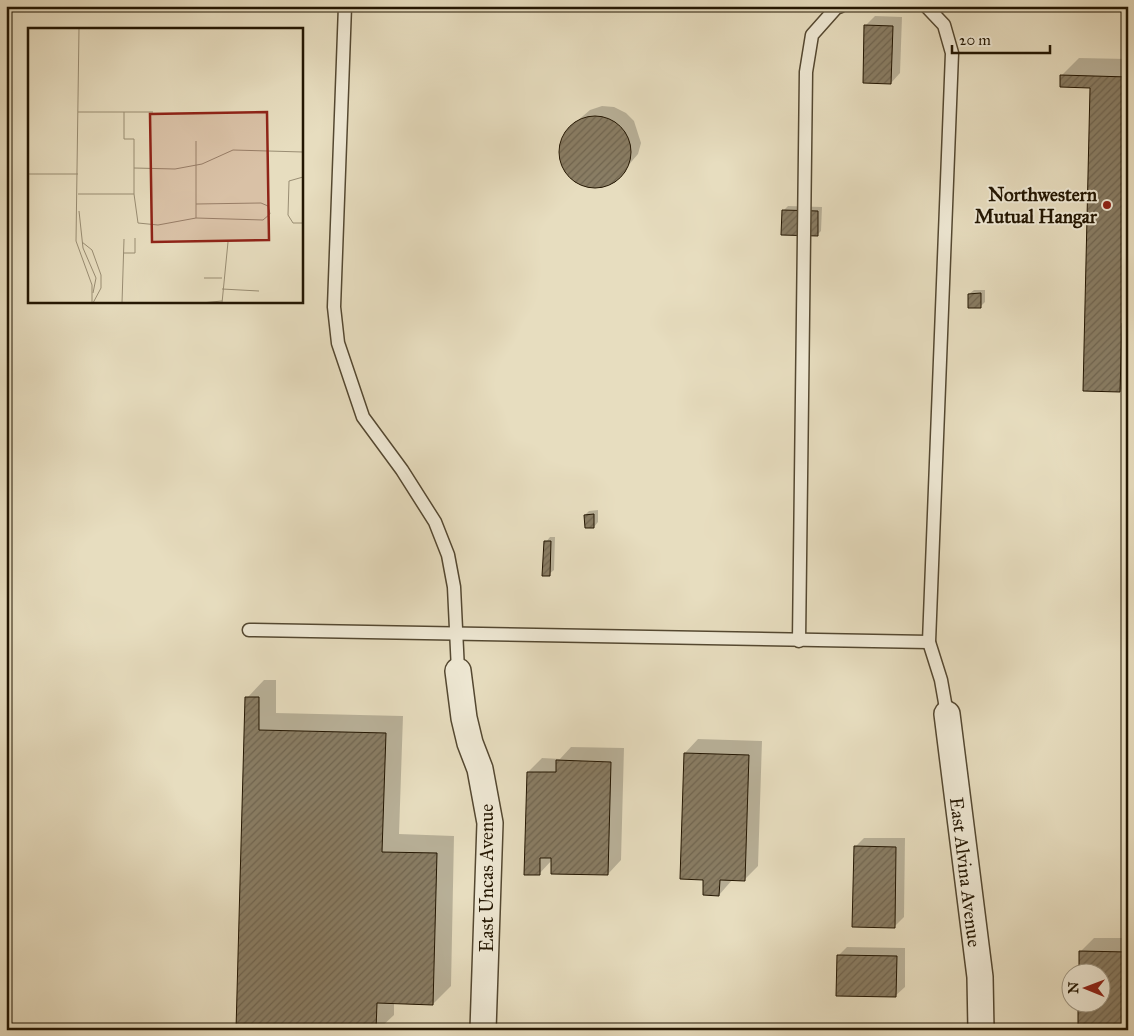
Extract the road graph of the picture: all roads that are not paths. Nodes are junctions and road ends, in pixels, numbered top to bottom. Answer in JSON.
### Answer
{"nodes":[{"id":1,"x":345,"y":6,"type":"edge"},
{"id":2,"x":841,"y":6,"type":"edge"},
{"id":3,"x":926,"y":6,"type":"edge"},
{"id":4,"x":249,"y":630,"type":"dead end"},
{"id":5,"x":457,"y":634,"type":"junction"},
{"id":6,"x":799,"y":641,"type":"junction"},
{"id":7,"x":929,"y":642,"type":"junction"},
{"id":8,"x":458,"y":671,"type":"joint"},
{"id":9,"x":947,"y":714,"type":"joint"},
{"id":10,"x":483,"y":1030,"type":"edge"},
{"id":11,"x":981,"y":1030,"type":"edge"}],
"edges":[{"from":1,"to":5,"type":"lane"},
{"from":2,"to":6,"type":"lane"},
{"from":3,"to":7,"type":"lane"},
{"from":4,"to":5,"type":"lane"},
{"from":5,"to":6,"type":"lane"},
{"from":5,"to":8,"type":"lane"},
{"from":6,"to":7,"type":"lane"},
{"from":7,"to":9,"type":"lane"},
{"from":8,"to":10,"type":"street","name":"East Uncas Avenue"},
{"from":9,"to":11,"type":"street","name":"East Alvina Avenue"}]}
